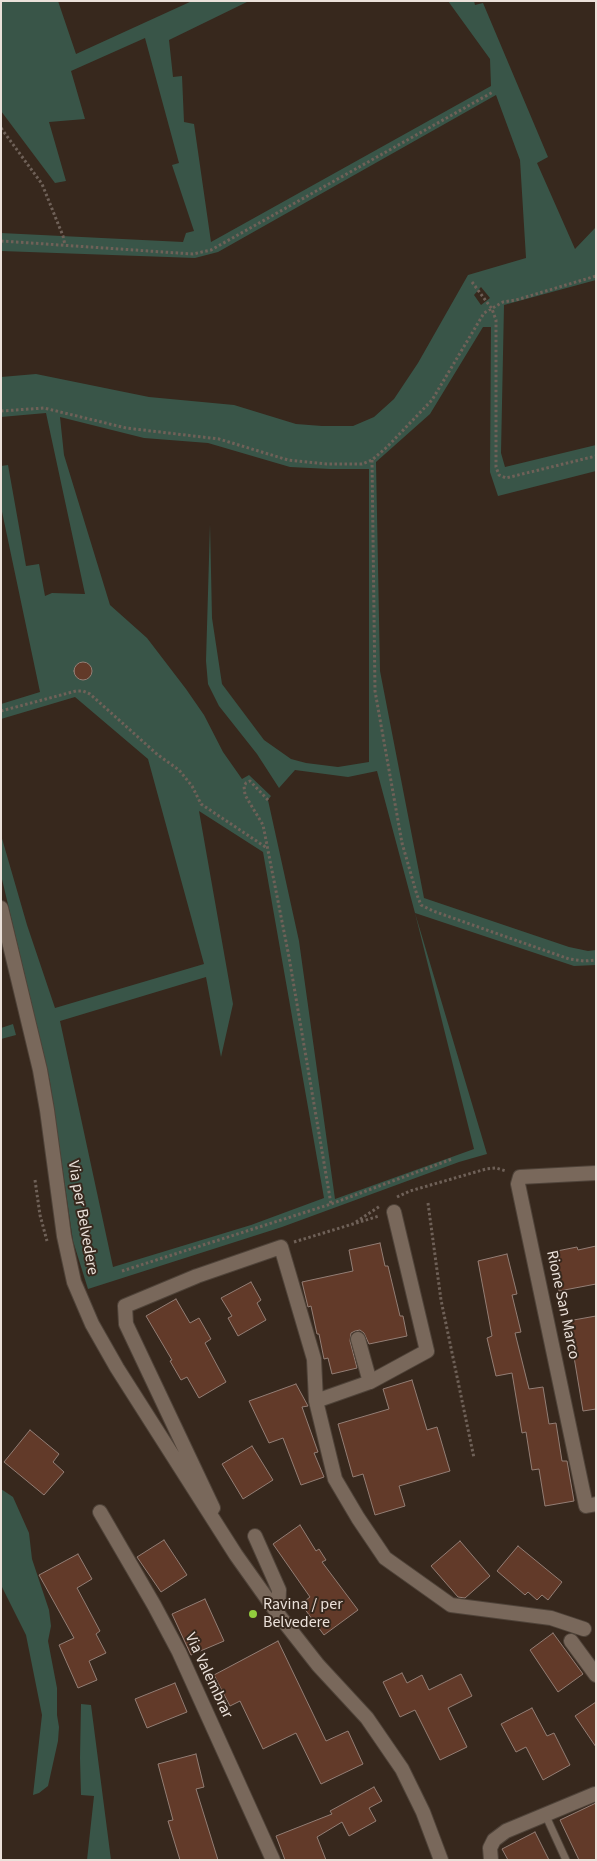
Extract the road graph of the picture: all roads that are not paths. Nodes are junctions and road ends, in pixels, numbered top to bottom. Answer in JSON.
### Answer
{"nodes":[{"id":1,"x":1,"y":908,"type":"edge"},
{"id":2,"x":596,"y":1173,"type":"edge"},
{"id":3,"x":392,"y":1204,"type":"road end"},
{"id":4,"x":358,"y":1339,"type":"dead end"},
{"id":5,"x":370,"y":1382,"type":"junction"},
{"id":6,"x":316,"y":1401,"type":"junction"},
{"id":7,"x":596,"y":1504,"type":"edge"},
{"id":8,"x":100,"y":1512,"type":"dead end"},
{"id":9,"x":256,"y":1536,"type":"dead end"},
{"id":10,"x":236,"y":1554,"type":"junction"},
{"id":11,"x":278,"y":1614,"type":"junction"},
{"id":12,"x":584,"y":1629,"type":"dead end"},
{"id":13,"x":572,"y":1641,"type":"dead end"},
{"id":14,"x":596,"y":1675,"type":"edge"},
{"id":15,"x":595,"y":1794,"type":"edge"},
{"id":16,"x":545,"y":1814,"type":"junction"},
{"id":17,"x":273,"y":1860,"type":"edge"},
{"id":18,"x":441,"y":1860,"type":"edge"},
{"id":19,"x":491,"y":1860,"type":"edge"},
{"id":20,"x":566,"y":1860,"type":"edge"}],
"edges":[{"from":1,"to":10,"type":"street","name":"Via per Belvedere"},
{"from":2,"to":7,"type":"street","name":"Rione San Marco"},
{"from":3,"to":5,"type":"street"},
{"from":4,"to":5,"type":"street"},
{"from":5,"to":6,"type":"street"},
{"from":6,"to":10,"type":"street","name":"Via per Belvedere"},
{"from":6,"to":12,"type":"street"},
{"from":8,"to":17,"type":"street","name":"Via Valembrar"},
{"from":9,"to":11,"type":"street"},
{"from":10,"to":11,"type":"street","name":"Via per Belvedere"},
{"from":11,"to":18,"type":"street","name":"Via per Belvedere"},
{"from":13,"to":14,"type":"street"},
{"from":15,"to":16,"type":"street"},
{"from":16,"to":19,"type":"street"},
{"from":16,"to":20,"type":"lane"}]}
